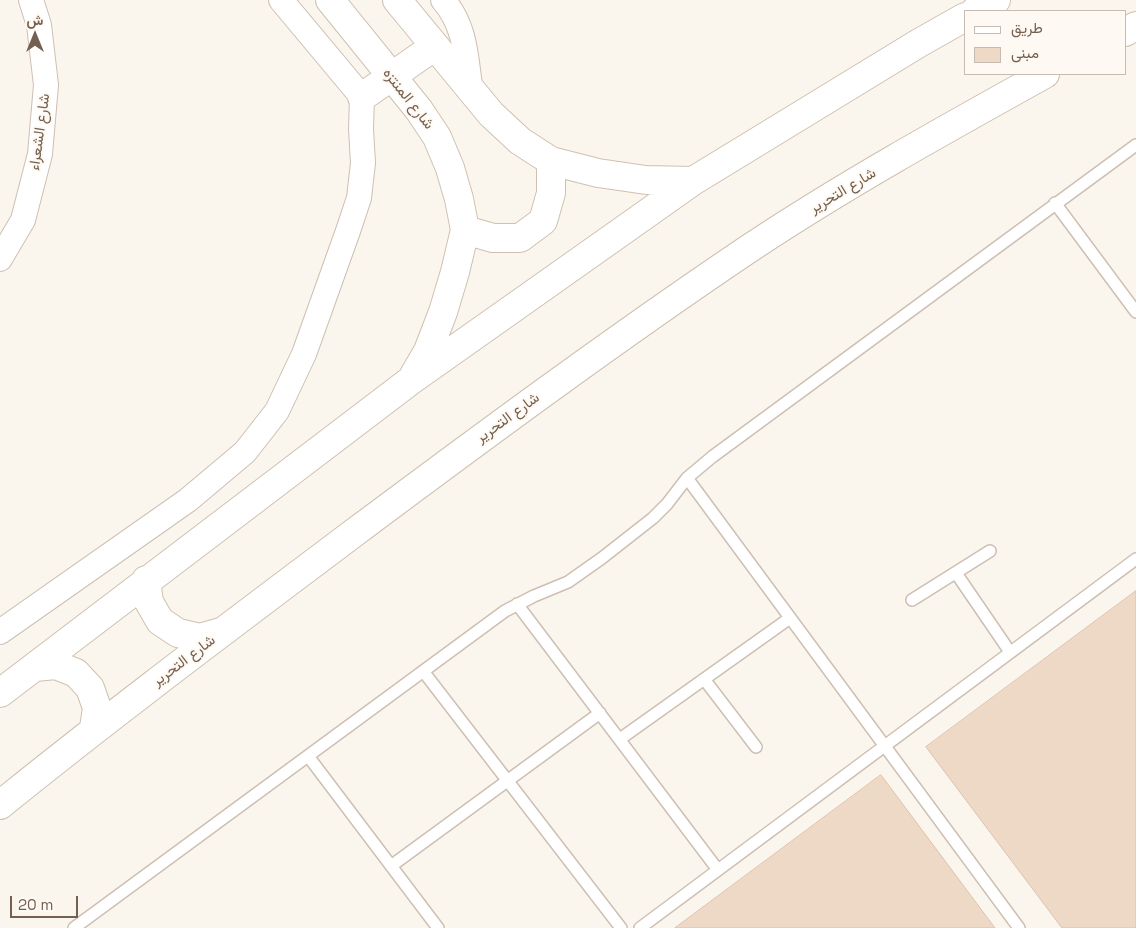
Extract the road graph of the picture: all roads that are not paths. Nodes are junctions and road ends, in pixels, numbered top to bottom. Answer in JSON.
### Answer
{"nodes":[{"id":1,"x":31,"y":0,"type":"edge"},
{"id":2,"x":281,"y":0,"type":"edge"},
{"id":3,"x":330,"y":0,"type":"edge"},
{"id":4,"x":398,"y":0,"type":"edge"},
{"id":5,"x":444,"y":0,"type":"edge"},
{"id":6,"x":996,"y":0,"type":"edge"},
{"id":7,"x":977,"y":10,"type":"edge"},
{"id":8,"x":964,"y":18,"type":"edge"},
{"id":9,"x":435,"y":46,"type":"junction"},
{"id":10,"x":1043,"y":75,"type":"edge"},
{"id":11,"x":391,"y":77,"type":"junction"},
{"id":12,"x":470,"y":86,"type":"junction"},
{"id":13,"x":362,"y":97,"type":"junction"},
{"id":14,"x":1136,"y":145,"type":"edge"},
{"id":15,"x":552,"y":161,"type":"junction"},
{"id":16,"x":693,"y":181,"type":"junction"},
{"id":17,"x":1055,"y":203,"type":"junction"},
{"id":18,"x":465,"y":230,"type":"junction"},
{"id":19,"x":0,"y":259,"type":"edge"},
{"id":20,"x":1136,"y":312,"type":"edge"},
{"id":21,"x":410,"y":381,"type":"junction"},
{"id":22,"x":687,"y":478,"type":"junction"},
{"id":23,"x":990,"y":551,"type":"dead end"},
{"id":24,"x":1136,"y":558,"type":"edge"},
{"id":25,"x":956,"y":573,"type":"junction"},
{"id":26,"x":146,"y":580,"type":"junction"},
{"id":27,"x":912,"y":600,"type":"dead end"},
{"id":28,"x":517,"y":604,"type":"junction"},
{"id":29,"x":790,"y":618,"type":"junction"},
{"id":30,"x":0,"y":632,"type":"edge"},
{"id":31,"x":221,"y":632,"type":"junction"},
{"id":32,"x":1010,"y":652,"type":"junction"},
{"id":33,"x":35,"y":667,"type":"junction"},
{"id":34,"x":423,"y":671,"type":"junction"},
{"id":35,"x":704,"y":679,"type":"junction"},
{"id":36,"x":0,"y":693,"type":"edge"},
{"id":37,"x":600,"y":713,"type":"junction"},
{"id":38,"x":94,"y":728,"type":"junction"},
{"id":39,"x":620,"y":739,"type":"junction"},
{"id":40,"x":884,"y":746,"type":"junction"},
{"id":41,"x":756,"y":747,"type":"dead end"},
{"id":42,"x":308,"y":756,"type":"junction"},
{"id":43,"x":507,"y":780,"type":"junction"},
{"id":44,"x":0,"y":805,"type":"edge"},
{"id":45,"x":391,"y":866,"type":"junction"},
{"id":46,"x":718,"y":870,"type":"junction"},
{"id":47,"x":74,"y":928,"type":"edge"},
{"id":48,"x":438,"y":928,"type":"edge"},
{"id":49,"x":621,"y":928,"type":"edge"},
{"id":50,"x":640,"y":928,"type":"edge"},
{"id":51,"x":1019,"y":928,"type":"edge"}],
"edges":[{"from":1,"to":19,"type":"street","name":"شارع الشعراء"},
{"from":2,"to":13,"type":"street"},
{"from":3,"to":11,"type":"street","name":"شارع المنتزه"},
{"from":4,"to":9,"type":"street"},
{"from":5,"to":12,"type":"street"},
{"from":6,"to":7,"type":"street"},
{"from":8,"to":16,"type":"street"},
{"from":9,"to":11,"type":"street"},
{"from":9,"to":12,"type":"street"},
{"from":10,"to":31,"type":"street","name":"شارع التحرير"},
{"from":11,"to":13,"type":"street"},
{"from":11,"to":18,"type":"street","name":"شارع المنتزه"},
{"from":12,"to":15,"type":"street"},
{"from":13,"to":30,"type":"street"},
{"from":14,"to":17,"type":"lane"},
{"from":15,"to":16,"type":"street"},
{"from":15,"to":18,"type":"street"},
{"from":16,"to":21,"type":"street"},
{"from":17,"to":20,"type":"lane"},
{"from":17,"to":22,"type":"lane"},
{"from":18,"to":21,"type":"street","name":"شارع المنتزه"},
{"from":21,"to":26,"type":"street"},
{"from":22,"to":28,"type":"lane"},
{"from":22,"to":29,"type":"lane"},
{"from":23,"to":25,"type":"lane"},
{"from":24,"to":32,"type":"lane"},
{"from":25,"to":27,"type":"lane"},
{"from":25,"to":32,"type":"lane"},
{"from":26,"to":31,"type":"street"},
{"from":26,"to":33,"type":"street"},
{"from":28,"to":34,"type":"lane"},
{"from":28,"to":37,"type":"lane"},
{"from":29,"to":35,"type":"lane"},
{"from":29,"to":40,"type":"lane"},
{"from":31,"to":38,"type":"street","name":"شارع التحرير"},
{"from":32,"to":40,"type":"lane"},
{"from":33,"to":36,"type":"street"},
{"from":33,"to":38,"type":"street"},
{"from":34,"to":42,"type":"lane"},
{"from":34,"to":43,"type":"lane"},
{"from":35,"to":39,"type":"lane"},
{"from":35,"to":41,"type":"lane"},
{"from":37,"to":39,"type":"lane"},
{"from":37,"to":43,"type":"lane"},
{"from":38,"to":44,"type":"street","name":"شارع التحرير"},
{"from":39,"to":46,"type":"lane"},
{"from":40,"to":46,"type":"lane"},
{"from":40,"to":51,"type":"lane"},
{"from":42,"to":45,"type":"lane"},
{"from":42,"to":47,"type":"lane"},
{"from":43,"to":45,"type":"lane"},
{"from":43,"to":49,"type":"lane"},
{"from":45,"to":48,"type":"lane"},
{"from":46,"to":50,"type":"lane"}]}
